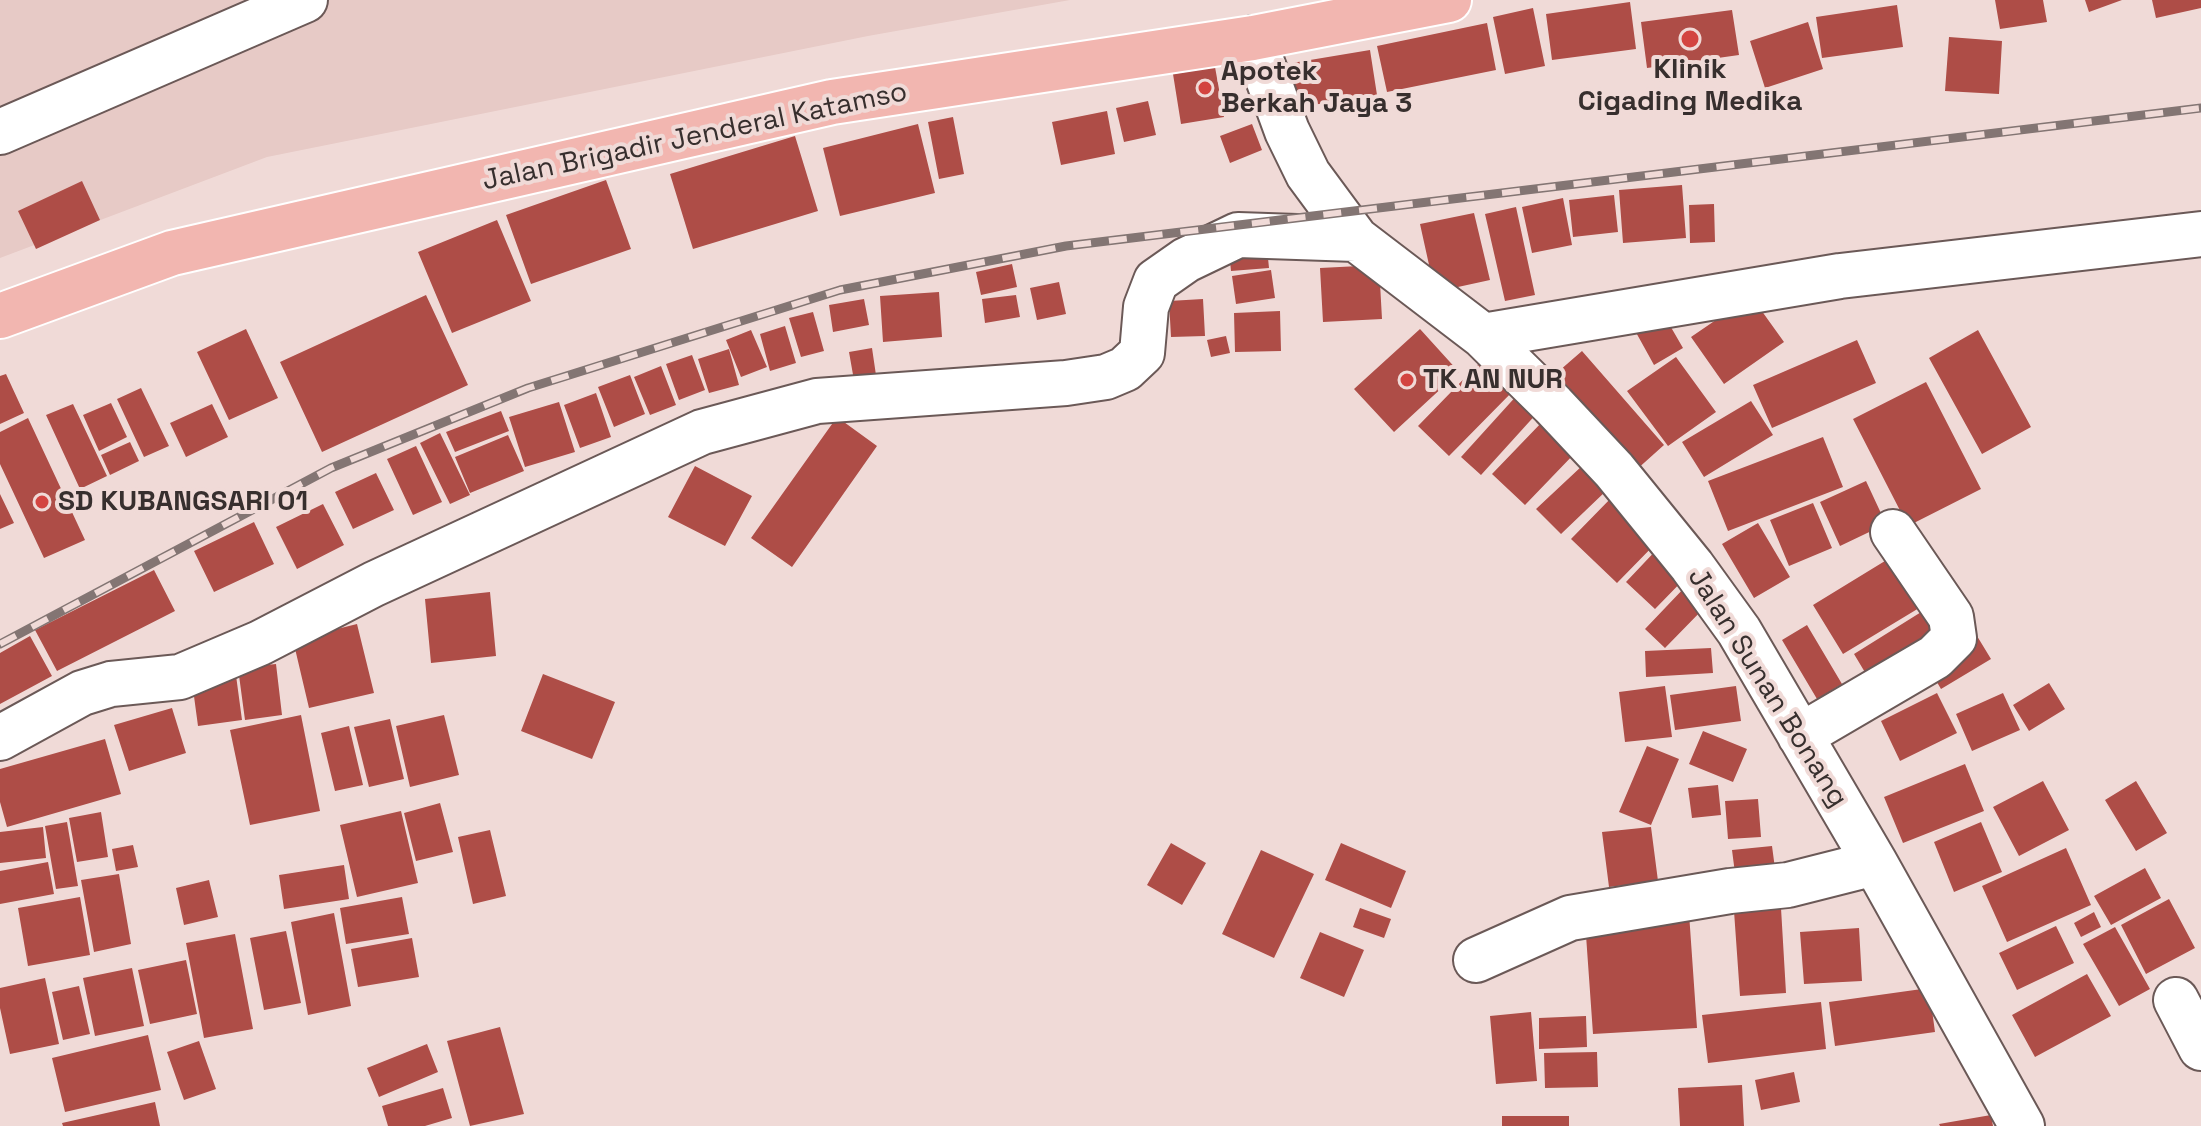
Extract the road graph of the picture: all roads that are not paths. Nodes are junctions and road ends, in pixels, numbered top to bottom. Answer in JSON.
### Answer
{"nodes":[{"id":1,"x":305,"y":0,"type":"edge"},
{"id":2,"x":1449,"y":0,"type":"edge"},
{"id":3,"x":1253,"y":38,"type":"junction"},
{"id":4,"x":0,"y":132,"type":"edge"},
{"id":5,"x":2201,"y":234,"type":"edge"},
{"id":6,"x":1356,"y":239,"type":"junction"},
{"id":7,"x":0,"y":316,"type":"edge"},
{"id":8,"x":1483,"y":336,"type":"junction"},
{"id":9,"x":1893,"y":532,"type":"dead end"},
{"id":10,"x":1800,"y":736,"type":"junction"},
{"id":11,"x":0,"y":738,"type":"edge"},
{"id":12,"x":1875,"y":863,"type":"junction"},
{"id":13,"x":1476,"y":960,"type":"dead end"},
{"id":14,"x":2176,"y":1000,"type":"dead end"},
{"id":15,"x":2201,"y":1048,"type":"edge"},
{"id":16,"x":2022,"y":1126,"type":"edge"}],
"edges":[{"from":1,"to":4,"type":"street"},
{"from":2,"to":3,"type":"highway","name":"Jalan Brigadir Jenderal Katamso"},
{"from":3,"to":6,"type":"street","name":"Jalan Sunan Bonang"},
{"from":3,"to":7,"type":"highway","name":"Jalan Brigadir Jenderal Katamso"},
{"from":5,"to":8,"type":"street"},
{"from":6,"to":8,"type":"street","name":"Jalan Sunan Bonang"},
{"from":6,"to":11,"type":"street"},
{"from":8,"to":10,"type":"street","name":"Jalan Sunan Bonang"},
{"from":9,"to":10,"type":"street"},
{"from":10,"to":12,"type":"street","name":"Jalan Sunan Bonang"},
{"from":12,"to":13,"type":"street"},
{"from":12,"to":16,"type":"street","name":"Jalan Sunan Bonang"},
{"from":14,"to":15,"type":"street"}]}
